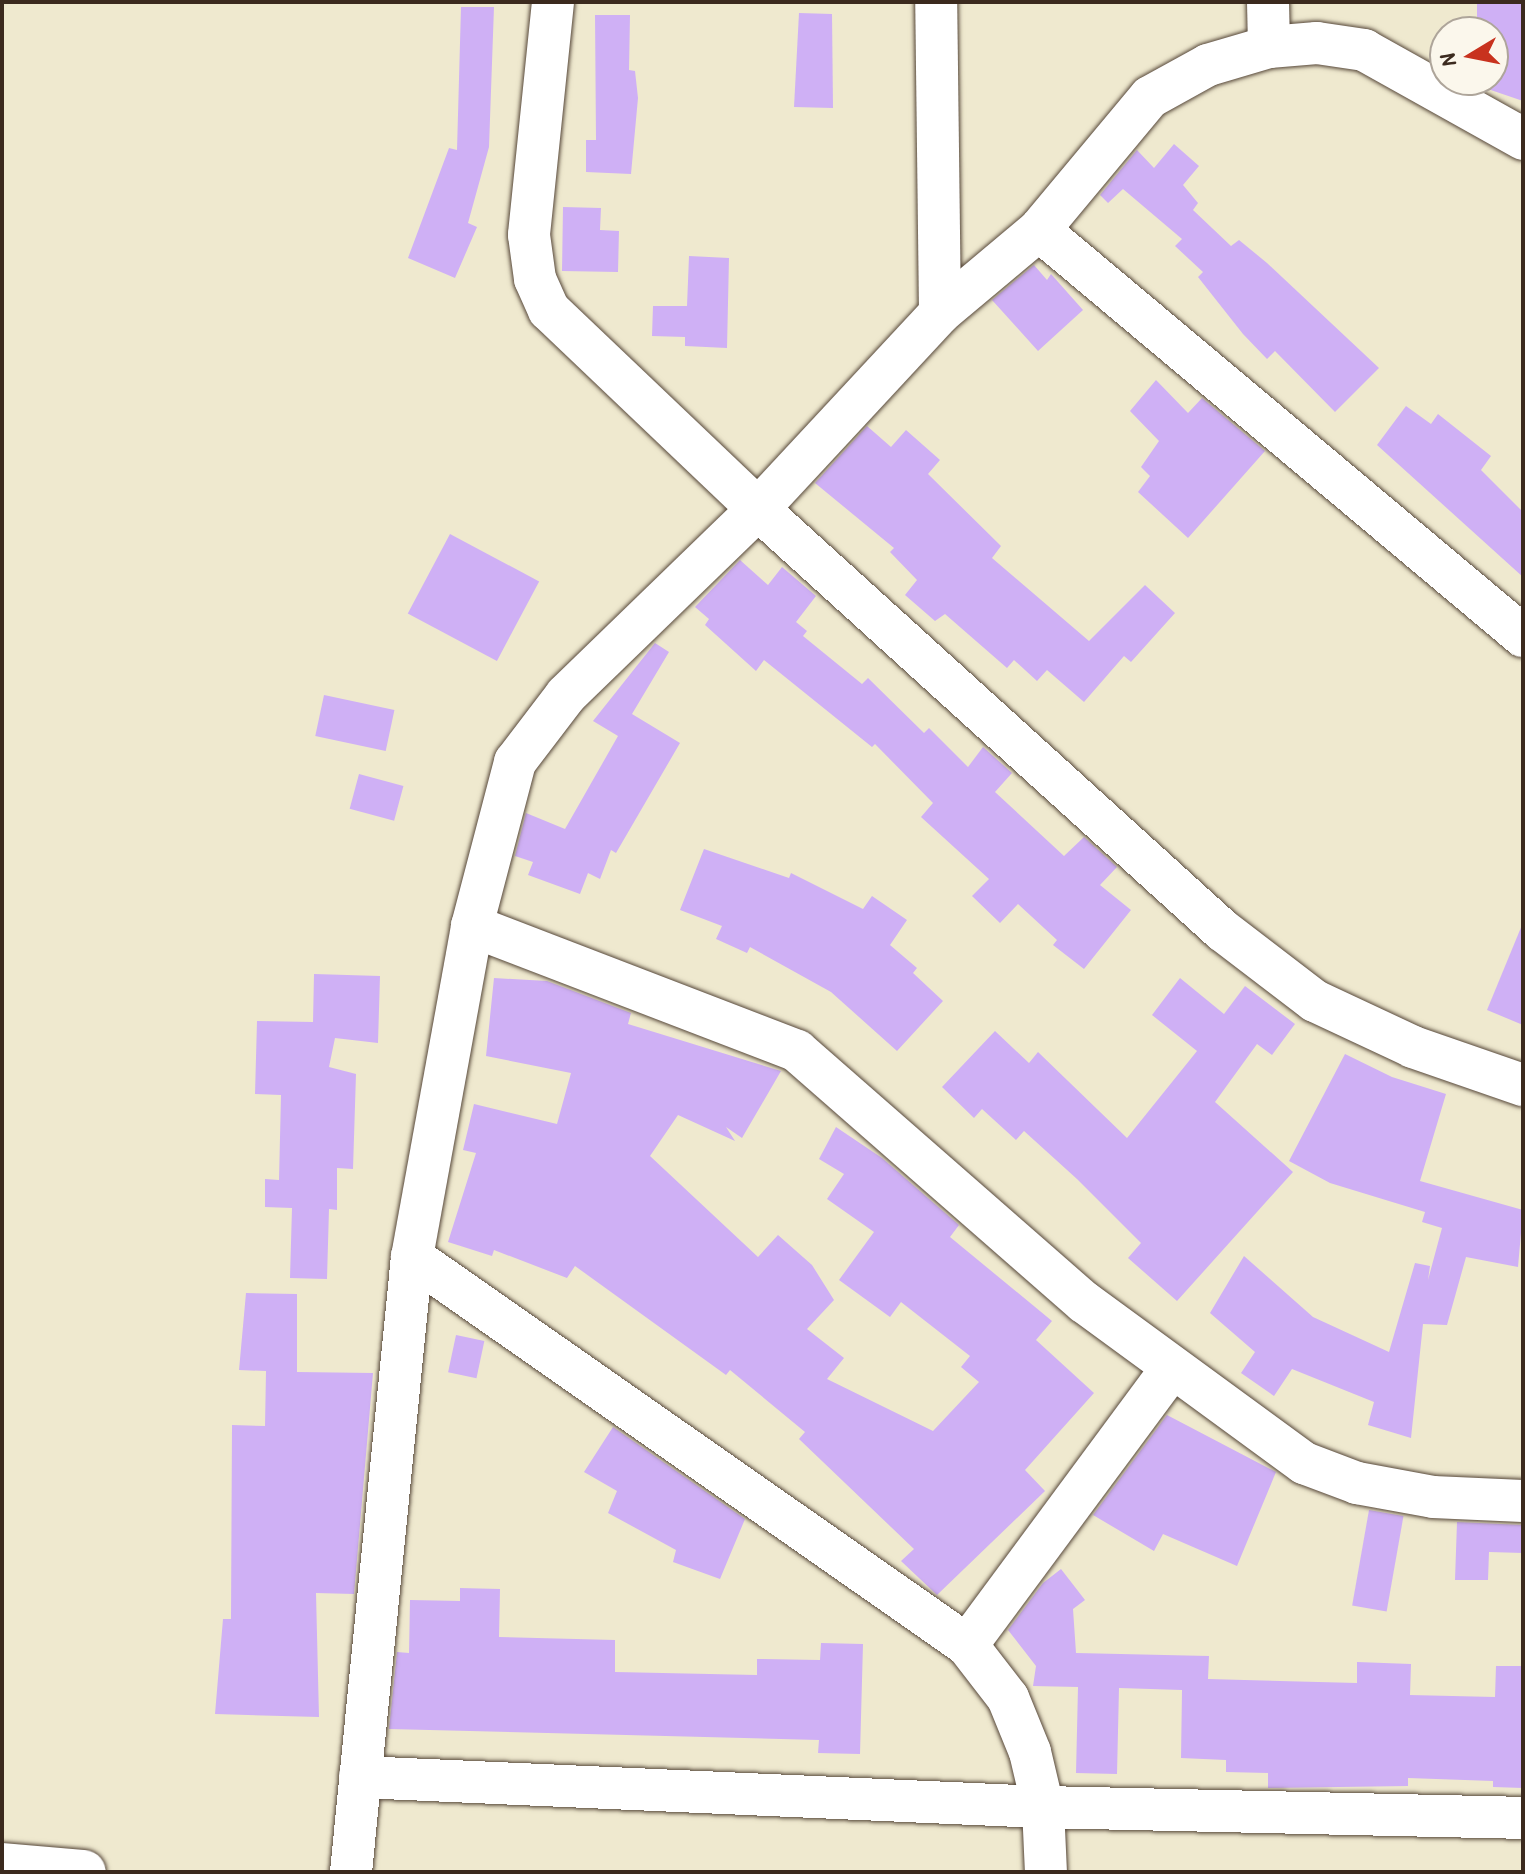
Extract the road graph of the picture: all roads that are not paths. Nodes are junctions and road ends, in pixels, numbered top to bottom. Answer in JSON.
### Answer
{"nodes":[{"id":1,"x":553,"y":2,"type":"edge"},
{"id":2,"x":936,"y":2,"type":"edge"},
{"id":3,"x":1268,"y":2,"type":"edge"},
{"id":4,"x":1269,"y":47,"type":"junction"},
{"id":5,"x":1520,"y":130,"type":"edge"},
{"id":6,"x":1039,"y":230,"type":"junction"},
{"id":7,"x":940,"y":313,"type":"junction"},
{"id":8,"x":758,"y":509,"type":"junction"},
{"id":9,"x":1523,"y":636,"type":"edge"},
{"id":10,"x":472,"y":926,"type":"junction"},
{"id":11,"x":1523,"y":1085,"type":"edge"},
{"id":12,"x":412,"y":1257,"type":"junction"},
{"id":13,"x":1172,"y":1368,"type":"junction"},
{"id":14,"x":1523,"y":1501,"type":"edge"},
{"id":15,"x":967,"y":1645,"type":"junction"},
{"id":16,"x":360,"y":1777,"type":"junction"},
{"id":17,"x":1043,"y":1807,"type":"junction"},
{"id":18,"x":1523,"y":1818,"type":"edge"},
{"id":19,"x":2,"y":1865,"type":"edge"},
{"id":20,"x":84,"y":1872,"type":"edge"},
{"id":21,"x":351,"y":1872,"type":"edge"},
{"id":22,"x":1046,"y":1872,"type":"edge"}],
"edges":[{"from":1,"to":8,"type":"street"},
{"from":2,"to":7,"type":"street"},
{"from":3,"to":4,"type":"street"},
{"from":4,"to":5,"type":"street"},
{"from":4,"to":6,"type":"street"},
{"from":6,"to":7,"type":"street"},
{"from":6,"to":9,"type":"street"},
{"from":7,"to":8,"type":"street"},
{"from":8,"to":10,"type":"street"},
{"from":8,"to":11,"type":"street"},
{"from":10,"to":12,"type":"street"},
{"from":10,"to":13,"type":"street"},
{"from":12,"to":15,"type":"street"},
{"from":12,"to":16,"type":"street"},
{"from":13,"to":14,"type":"street"},
{"from":13,"to":15,"type":"street"},
{"from":15,"to":17,"type":"street"},
{"from":16,"to":17,"type":"street"},
{"from":16,"to":21,"type":"street"},
{"from":17,"to":18,"type":"street"},
{"from":17,"to":22,"type":"street"},
{"from":19,"to":20,"type":"street"}]}
